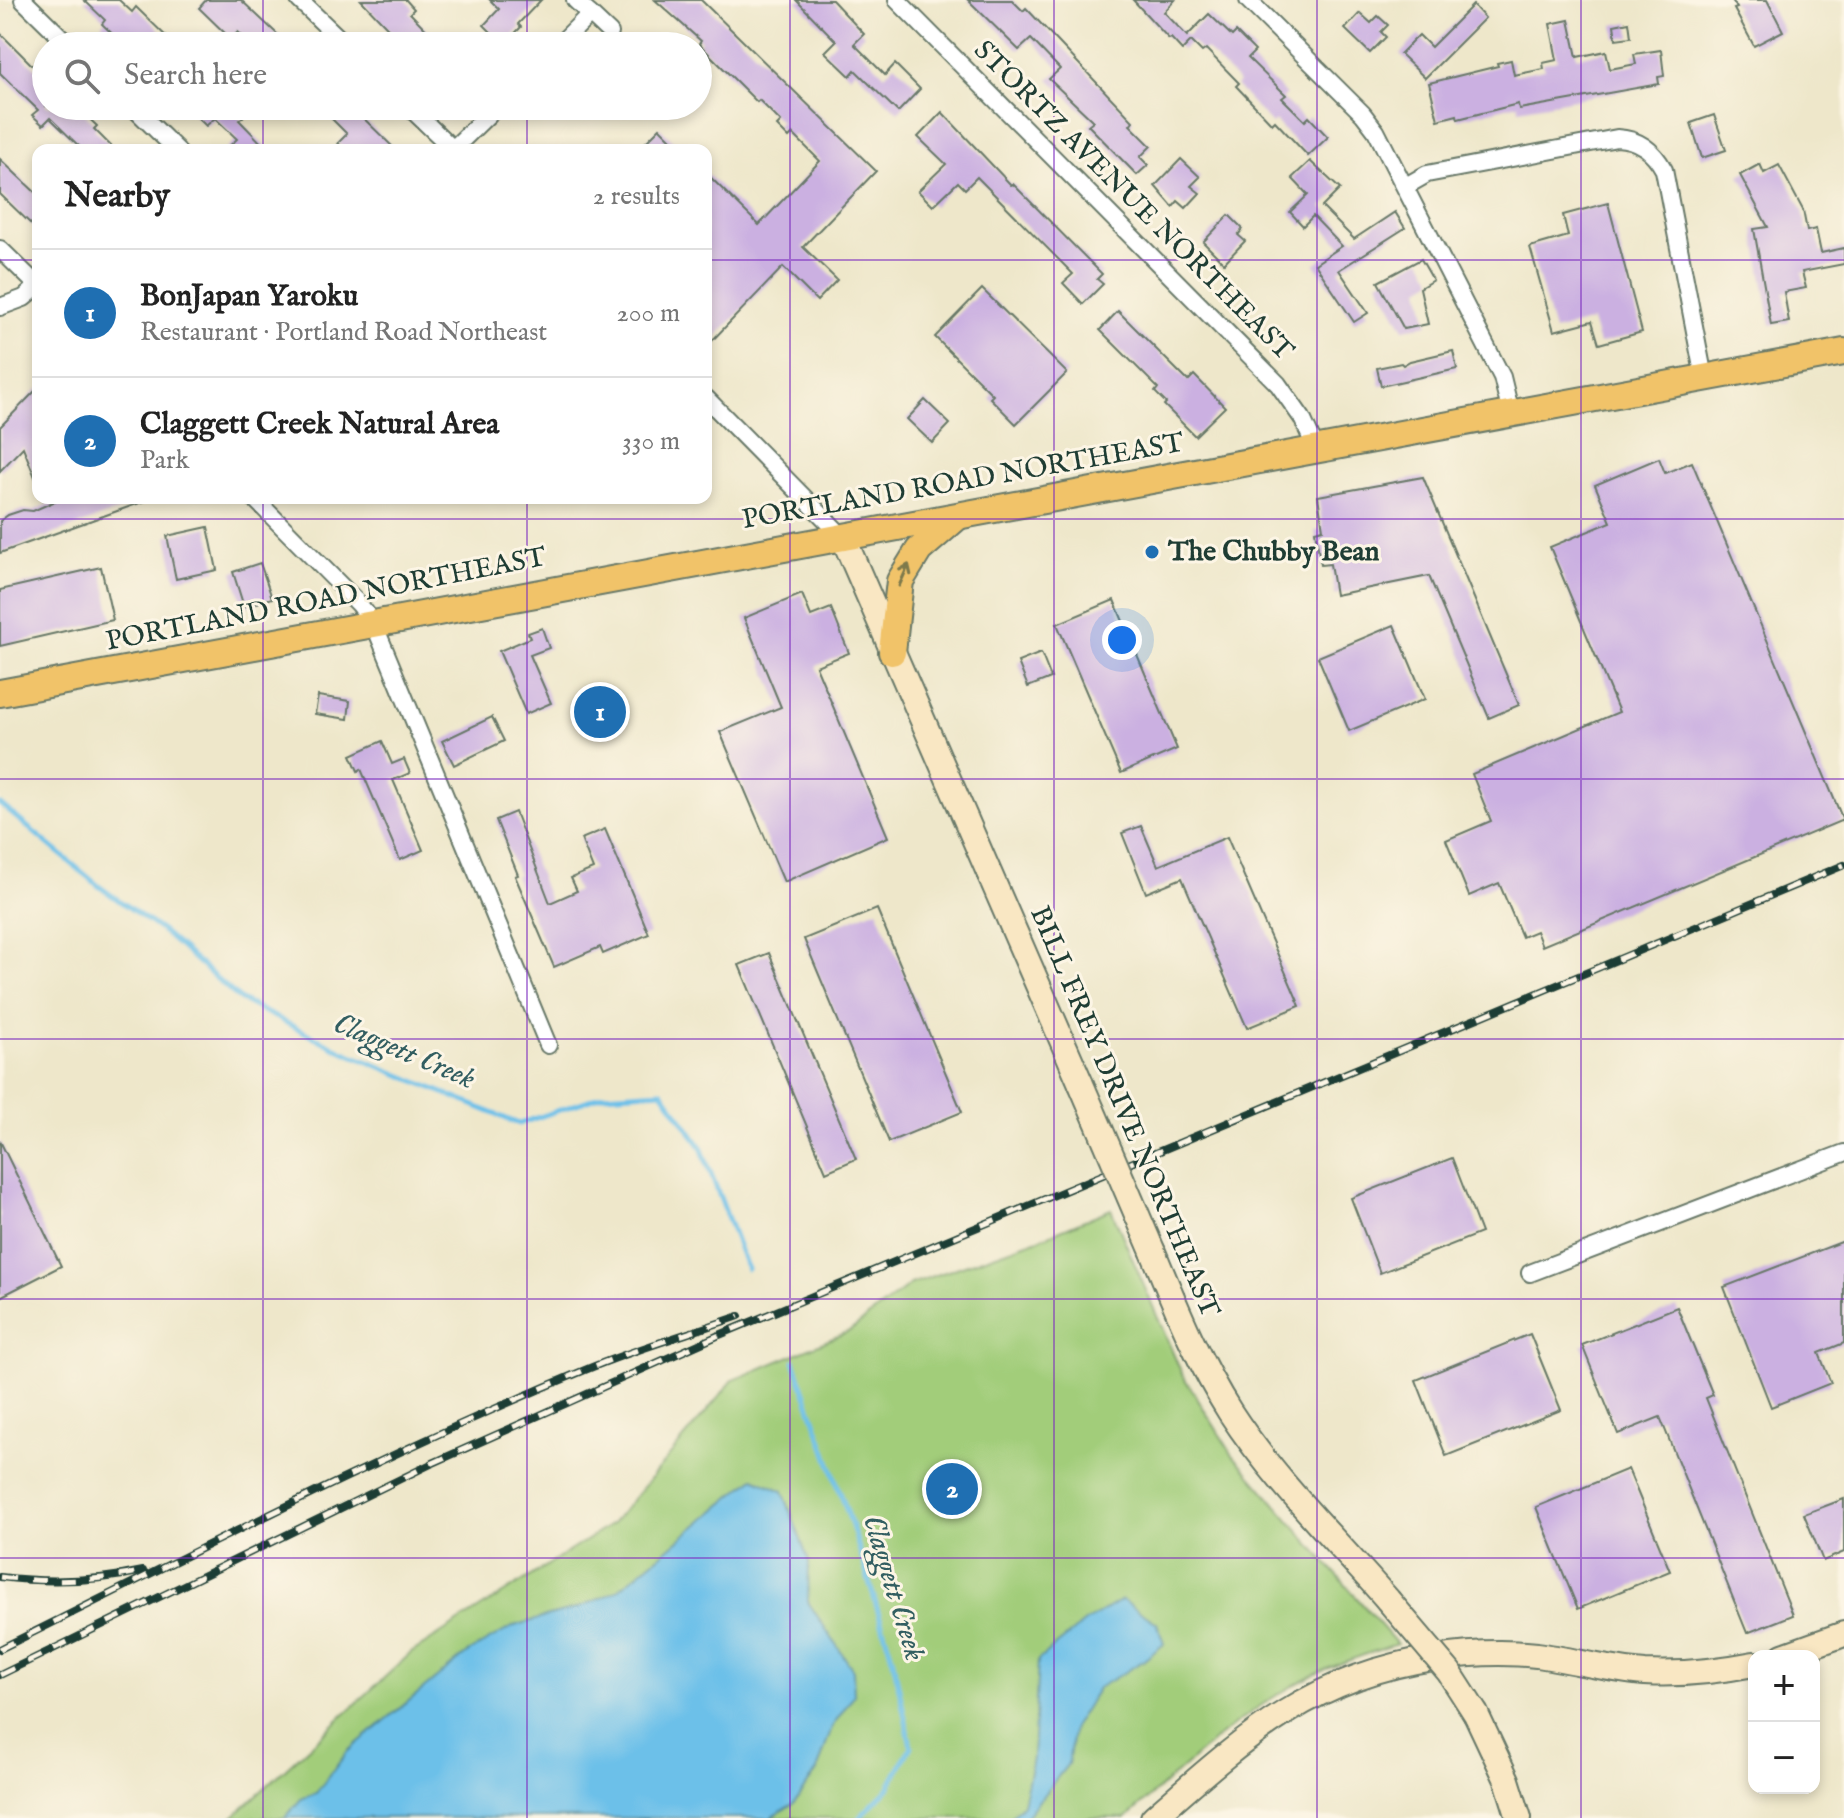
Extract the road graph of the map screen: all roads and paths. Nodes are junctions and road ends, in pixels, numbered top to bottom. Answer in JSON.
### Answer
{"nodes":[{"id":1,"x":23,"y":0,"type":"edge"},
{"id":2,"x":299,"y":0,"type":"edge"},
{"id":3,"x":575,"y":0,"type":"edge"},
{"id":4,"x":897,"y":0,"type":"edge"},
{"id":5,"x":1248,"y":0,"type":"edge"},
{"id":6,"x":590,"y":14,"type":"junction"},
{"id":7,"x":56,"y":32,"type":"edge"},
{"id":8,"x":332,"y":32,"type":"edge"},
{"id":9,"x":572,"y":32,"type":"edge"},
{"id":10,"x":609,"y":32,"type":"edge"},
{"id":11,"x":146,"y":120,"type":"edge"},
{"id":12,"x":422,"y":120,"type":"edge"},
{"id":13,"x":483,"y":120,"type":"edge"},
{"id":14,"x":171,"y":144,"type":"edge"},
{"id":15,"x":447,"y":144,"type":"edge"},
{"id":16,"x":459,"y":144,"type":"edge"},
{"id":17,"x":1406,"y":186,"type":"junction"},
{"id":18,"x":0,"y":249,"type":"edge"},
{"id":19,"x":32,"y":280,"type":"edge"},
{"id":20,"x":32,"y":291,"type":"edge"},
{"id":21,"x":0,"y":307,"type":"edge"},
{"id":22,"x":1844,"y":352,"type":"edge"},
{"id":23,"x":1704,"y":378,"type":"junction"},
{"id":24,"x":712,"y":404,"type":"edge"},
{"id":25,"x":1511,"y":414,"type":"junction"},
{"id":26,"x":1316,"y":449,"type":"junction"},
{"id":27,"x":260,"y":504,"type":"edge"},
{"id":28,"x":957,"y":516,"type":"junction"},
{"id":29,"x":843,"y":537,"type":"junction"},
{"id":30,"x":374,"y":624,"type":"junction"},
{"id":31,"x":892,"y":652,"type":"junction"},
{"id":32,"x":0,"y":693,"type":"edge"},
{"id":33,"x":548,"y":1045,"type":"dead end"},
{"id":34,"x":1844,"y":1153,"type":"edge"},
{"id":35,"x":1530,"y":1273,"type":"dead end"},
{"id":36,"x":1844,"y":1634,"type":"edge"},
{"id":37,"x":1800,"y":1650,"type":"edge"},
{"id":38,"x":1748,"y":1665,"type":"edge"},
{"id":39,"x":1153,"y":1818,"type":"edge"},
{"id":40,"x":1519,"y":1818,"type":"edge"}],
"edges":[{"from":1,"to":7,"type":"street"},
{"from":2,"to":8,"type":"street"},
{"from":3,"to":6,"type":"street"},
{"from":4,"to":26,"type":"street","name":"STORTZ AVENUE NORTHEAST"},
{"from":5,"to":17,"type":"street"},
{"from":6,"to":9,"type":"street"},
{"from":6,"to":10,"type":"street"},
{"from":11,"to":14,"type":"street"},
{"from":12,"to":15,"type":"street"},
{"from":13,"to":16,"type":"street"},
{"from":17,"to":23,"type":"street"},
{"from":17,"to":25,"type":"street"},
{"from":18,"to":19,"type":"street"},
{"from":20,"to":21,"type":"street"},
{"from":22,"to":23,"type":"main road","name":"PORTLAND ROAD NORTHEAST"},
{"from":23,"to":25,"type":"main road","name":"PORTLAND ROAD NORTHEAST"},
{"from":24,"to":29,"type":"street"},
{"from":25,"to":26,"type":"main road","name":"PORTLAND ROAD NORTHEAST"},
{"from":26,"to":28,"type":"main road","name":"PORTLAND ROAD NORTHEAST"},
{"from":27,"to":30,"type":"street"},
{"from":28,"to":29,"type":"main road","name":"PORTLAND ROAD NORTHEAST"},
{"from":31,"to":28,"type":"main road","one_way":true},
{"from":29,"to":30,"type":"main road","name":"PORTLAND ROAD NORTHEAST"},
{"from":29,"to":31,"type":"street","name":"BILL FREY DRIVE NORTHEAST"},
{"from":30,"to":32,"type":"main road","name":"PORTLAND ROAD NORTHEAST"},
{"from":30,"to":33,"type":"street"},
{"from":31,"to":40,"type":"street","name":"BILL FREY DRIVE NORTHEAST","bridge":true},
{"from":34,"to":35,"type":"street"},
{"from":36,"to":37,"type":"street"},
{"from":38,"to":39,"type":"street"}]}
